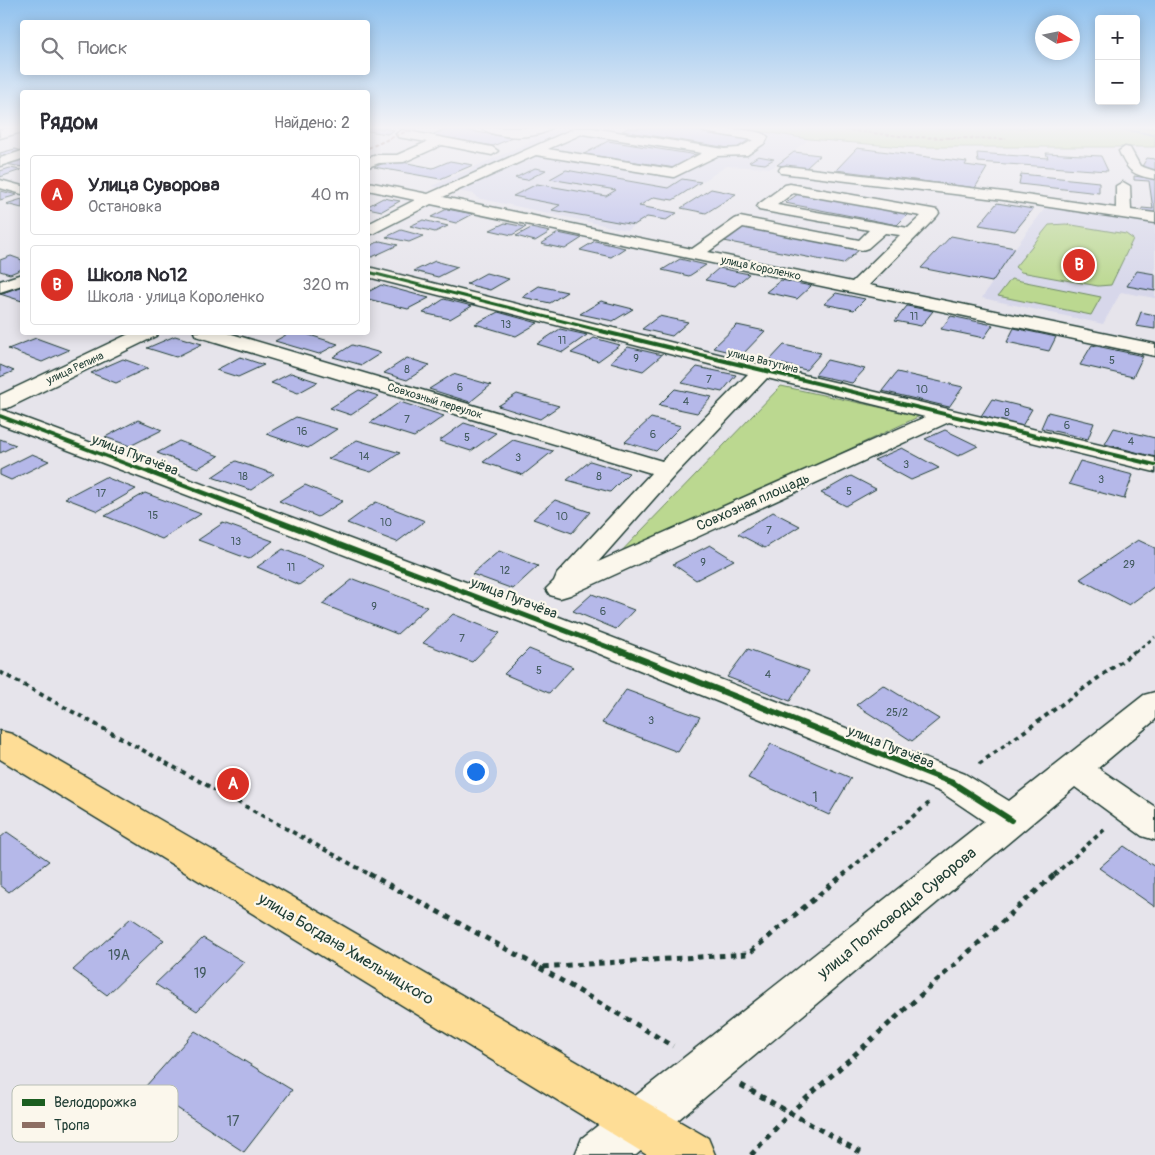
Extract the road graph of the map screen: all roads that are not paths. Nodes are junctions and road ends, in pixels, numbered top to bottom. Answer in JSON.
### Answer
{"nodes":[{"id":1,"x":467,"y":182,"type":"edge"},
{"id":2,"x":886,"y":182,"type":"edge"},
{"id":3,"x":0,"y":184,"type":"edge"},
{"id":4,"x":370,"y":186,"type":"edge"},
{"id":5,"x":1123,"y":186,"type":"dead end"},
{"id":6,"x":20,"y":189,"type":"edge"},
{"id":7,"x":430,"y":199,"type":"junction"},
{"id":8,"x":764,"y":207,"type":"junction"},
{"id":9,"x":1124,"y":213,"type":"junction"},
{"id":10,"x":1155,"y":218,"type":"edge"},
{"id":11,"x":740,"y":222,"type":"junction"},
{"id":12,"x":881,"y":228,"type":"junction"},
{"id":13,"x":370,"y":229,"type":"edge"},
{"id":14,"x":912,"y":233,"type":"junction"},
{"id":15,"x":695,"y":254,"type":"junction"},
{"id":16,"x":370,"y":273,"type":"edge"},
{"id":17,"x":20,"y":280,"type":"edge"},
{"id":18,"x":1,"y":286,"type":"edge"},
{"id":19,"x":856,"y":288,"type":"junction"},
{"id":20,"x":143,"y":335,"type":"edge"},
{"id":21,"x":213,"y":335,"type":"edge"},
{"id":22,"x":1155,"y":350,"type":"edge"},
{"id":23,"x":762,"y":371,"type":"junction"},
{"id":24,"x":0,"y":403,"type":"edge"},
{"id":25,"x":947,"y":415,"type":"junction"},
{"id":26,"x":0,"y":416,"type":"edge"},
{"id":27,"x":1155,"y":466,"type":"edge"},
{"id":28,"x":667,"y":470,"type":"junction"},
{"id":29,"x":560,"y":589,"type":"junction"},
{"id":30,"x":531,"y":616,"type":"junction"},
{"id":31,"x":1155,"y":703,"type":"edge"},
{"id":32,"x":0,"y":743,"type":"edge"},
{"id":33,"x":1074,"y":769,"type":"junction"},
{"id":34,"x":1142,"y":817,"type":"edge"},
{"id":35,"x":1011,"y":820,"type":"junction"},
{"id":36,"x":638,"y":1124,"type":"junction"},
{"id":37,"x":599,"y":1155,"type":"edge"},
{"id":38,"x":691,"y":1155,"type":"edge"}],
"edges":[{"from":1,"to":7,"type":"street"},
{"from":2,"to":9,"type":"street"},
{"from":3,"to":6,"type":"street"},
{"from":4,"to":7,"type":"street","name":"улица Короленко"},
{"from":5,"to":9,"type":"street"},
{"from":7,"to":13,"type":"street"},
{"from":7,"to":15,"type":"street","name":"улица Короленко"},
{"from":8,"to":11,"type":"street"},
{"from":8,"to":12,"type":"street"},
{"from":8,"to":14,"type":"street"},
{"from":9,"to":10,"type":"street"},
{"from":11,"to":12,"type":"street"},
{"from":11,"to":15,"type":"street"},
{"from":12,"to":14,"type":"street"},
{"from":14,"to":19,"type":"street"},
{"from":15,"to":19,"type":"street","name":"улица Короленко"},
{"from":16,"to":23,"type":"street","name":"улица Ватутина"},
{"from":17,"to":18,"type":"street"},
{"from":19,"to":22,"type":"street","name":"улица Короленко"},
{"from":20,"to":24,"type":"street","name":"улица Репина"},
{"from":21,"to":28,"type":"street","name":"Совхозный переулок"},
{"from":23,"to":25,"type":"street","name":"улица Ватутина"},
{"from":23,"to":28,"type":"street","name":"Совхозная площадь"},
{"from":25,"to":27,"type":"street","name":"улица Ватутина"},
{"from":25,"to":29,"type":"street","name":"Совхозная площадь"},
{"from":26,"to":30,"type":"street","name":"улица Пугачёва"},
{"from":28,"to":29,"type":"street","name":"Совхозная площадь"},
{"from":29,"to":30,"type":"street","name":"Совхозная площадь"},
{"from":30,"to":35,"type":"street","name":"улица Пугачёва"},
{"from":31,"to":33,"type":"street","name":"улица Полководца Суворова"},
{"from":32,"to":36,"type":"main road","name":"улица Богдана Хмельницкого"},
{"from":33,"to":34,"type":"street"},
{"from":33,"to":35,"type":"street","name":"улица Полководца Суворова"},
{"from":35,"to":36,"type":"street","name":"улица Полководца Суворова"},
{"from":36,"to":37,"type":"street","name":"улица Полководца Суворова"},
{"from":36,"to":38,"type":"main road","name":"улица Богдана Хмельницкого"}]}
